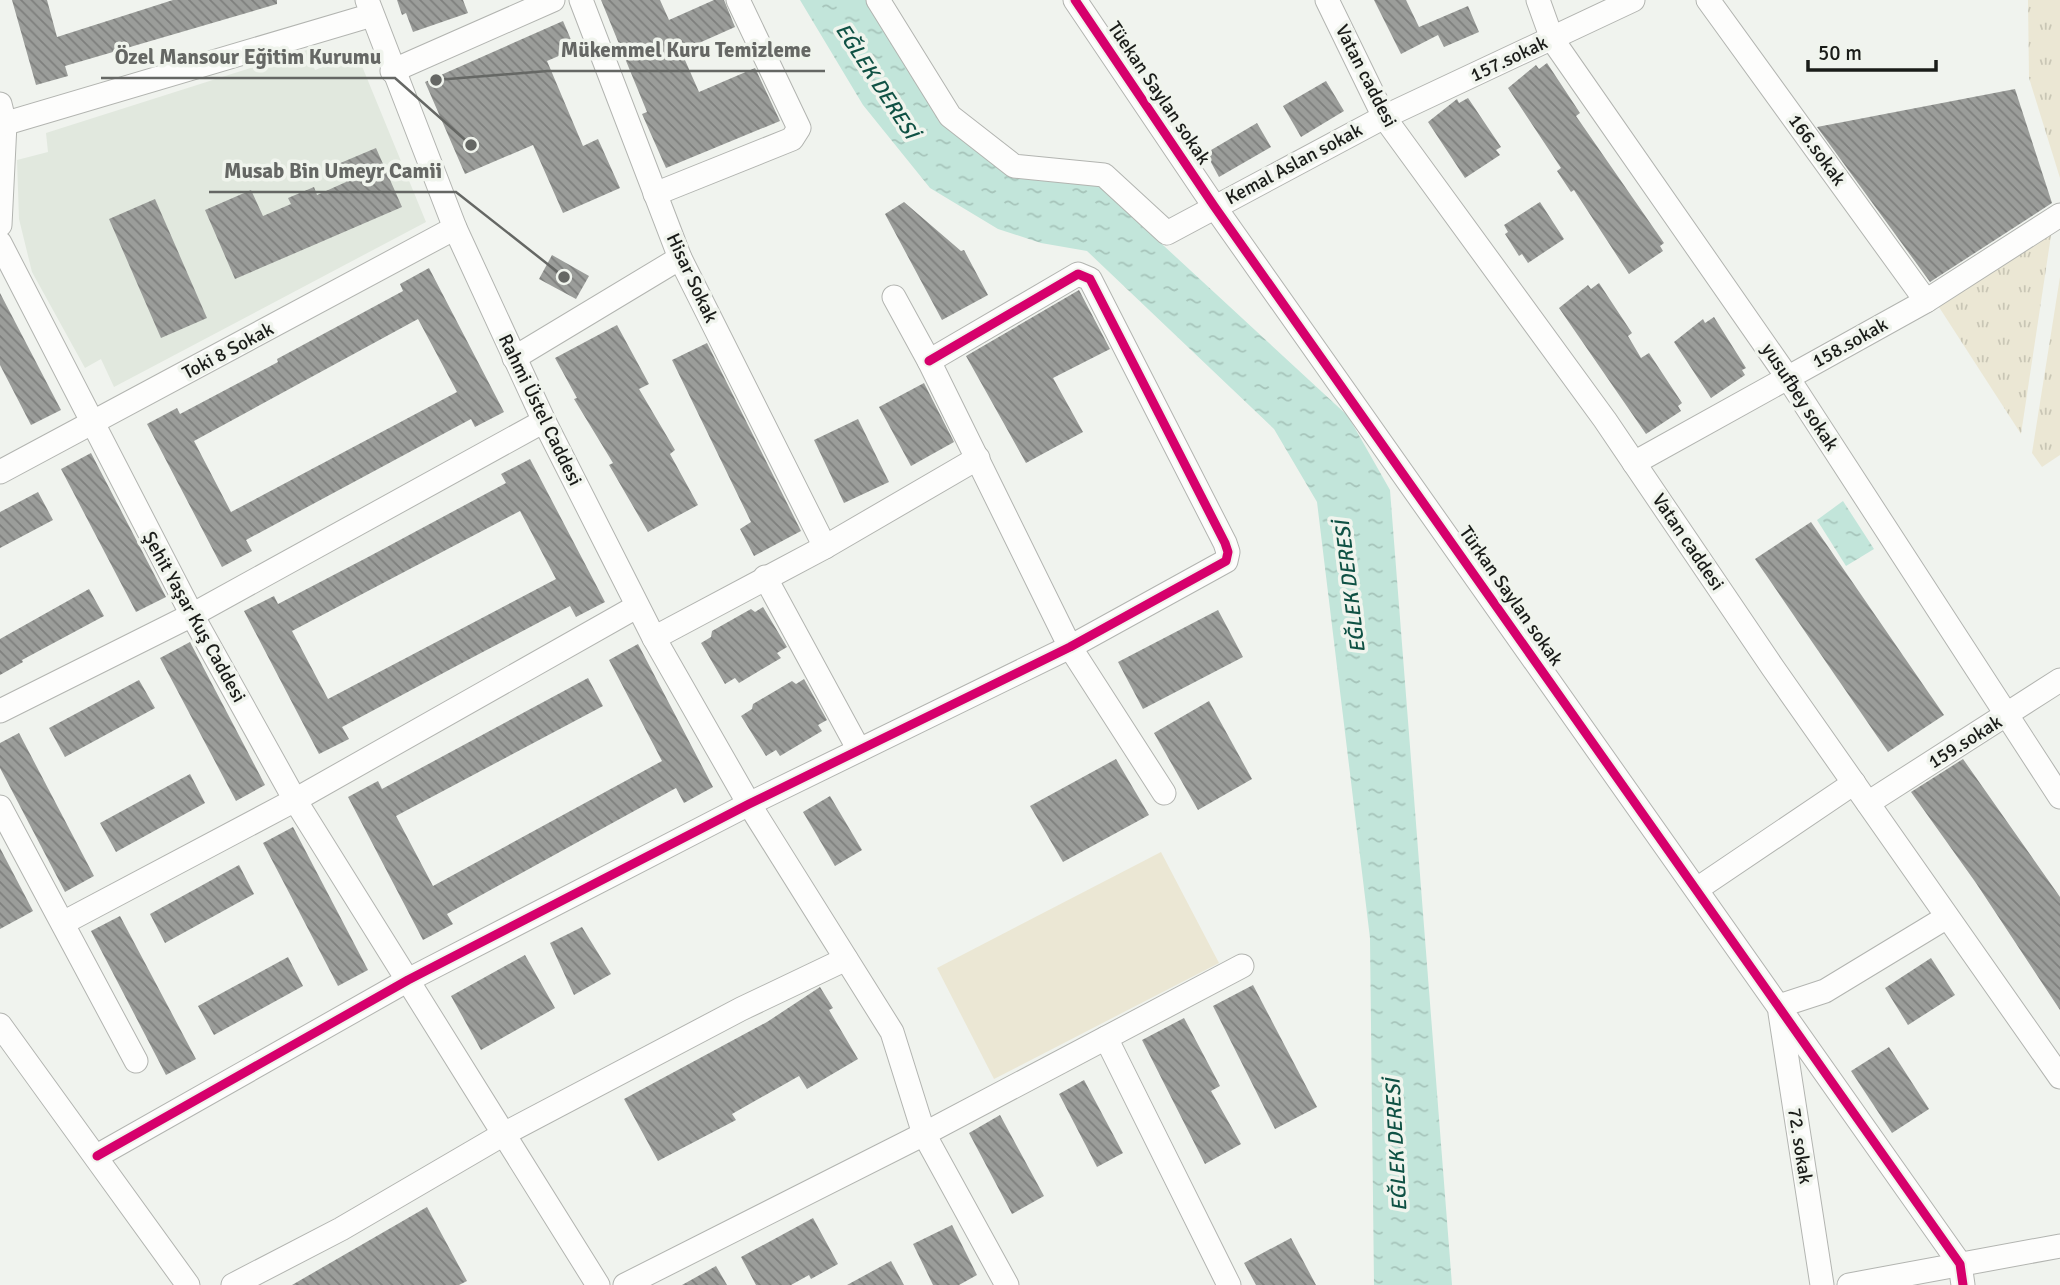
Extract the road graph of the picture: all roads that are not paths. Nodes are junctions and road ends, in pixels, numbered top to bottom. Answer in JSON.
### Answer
{"nodes":[{"id":1,"x":553,"y":0,"type":"edge"},
{"id":2,"x":581,"y":0,"type":"edge"},
{"id":3,"x":738,"y":0,"type":"edge"},
{"id":4,"x":878,"y":0,"type":"edge"},
{"id":5,"x":1075,"y":0,"type":"edge"},
{"id":6,"x":1327,"y":0,"type":"edge"},
{"id":7,"x":1538,"y":0,"type":"edge"},
{"id":8,"x":1633,"y":0,"type":"edge"},
{"id":9,"x":1708,"y":0,"type":"edge"},
{"id":10,"x":369,"y":7,"type":"edge"},
{"id":11,"x":1552,"y":39,"type":"junction"},
{"id":12,"x":392,"y":71,"type":"junction"},
{"id":13,"x":1384,"y":117,"type":"junction"},
{"id":14,"x":2,"y":118,"type":"edge"},
{"id":15,"x":655,"y":194,"type":"junction"},
{"id":16,"x":1214,"y":206,"type":"junction"},
{"id":17,"x":2060,"y":215,"type":"edge"},
{"id":18,"x":0,"y":225,"type":"edge"},
{"id":19,"x":455,"y":228,"type":"junction"},
{"id":20,"x":0,"y":243,"type":"edge"},
{"id":21,"x":680,"y":258,"type":"junction"},
{"id":22,"x":894,"y":297,"type":"dead end"},
{"id":23,"x":1926,"y":301,"type":"junction"},
{"id":24,"x":514,"y":358,"type":"junction"},
{"id":25,"x":929,"y":361,"type":"junction"},
{"id":26,"x":1788,"y":378,"type":"junction"},
{"id":27,"x":544,"y":421,"type":"junction"},
{"id":28,"x":91,"y":424,"type":"junction"},
{"id":29,"x":978,"y":458,"type":"junction"},
{"id":30,"x":1634,"y":463,"type":"junction"},
{"id":31,"x":0,"y":472,"type":"edge"},
{"id":32,"x":825,"y":547,"type":"junction"},
{"id":33,"x":765,"y":577,"type":"junction"},
{"id":34,"x":636,"y":607,"type":"junction"},
{"id":35,"x":192,"y":615,"type":"junction"},
{"id":36,"x":654,"y":638,"type":"junction"},
{"id":37,"x":1070,"y":647,"type":"junction"},
{"id":38,"x":2060,"y":680,"type":"edge"},
{"id":39,"x":0,"y":711,"type":"edge"},
{"id":40,"x":2006,"y":716,"type":"junction"},
{"id":41,"x":859,"y":750,"type":"junction"},
{"id":42,"x":1854,"y":783,"type":"junction"},
{"id":43,"x":1164,"y":793,"type":"dead end"},
{"id":44,"x":2060,"y":797,"type":"edge"},
{"id":45,"x":295,"y":800,"type":"junction"},
{"id":46,"x":1868,"y":803,"type":"junction"},
{"id":47,"x":749,"y":804,"type":"junction"},
{"id":48,"x":0,"y":807,"type":"edge"},
{"id":49,"x":1697,"y":890,"type":"junction"},
{"id":50,"x":1947,"y":917,"type":"junction"},
{"id":51,"x":63,"y":923,"type":"junction"},
{"id":52,"x":846,"y":958,"type":"junction"},
{"id":53,"x":1242,"y":966,"type":"dead end"},
{"id":54,"x":408,"y":980,"type":"junction"},
{"id":55,"x":1779,"y":1006,"type":"junction"},
{"id":56,"x":0,"y":1025,"type":"edge"},
{"id":57,"x":1106,"y":1038,"type":"junction"},
{"id":58,"x":136,"y":1061,"type":"dead end"},
{"id":59,"x":2060,"y":1077,"type":"edge"},
{"id":60,"x":924,"y":1134,"type":"junction"},
{"id":61,"x":502,"y":1135,"type":"junction"},
{"id":62,"x":96,"y":1156,"type":"junction"},
{"id":63,"x":2060,"y":1246,"type":"edge"},
{"id":64,"x":1961,"y":1274,"type":"edge"},
{"id":65,"x":1005,"y":1284,"type":"edge"},
{"id":66,"x":188,"y":1285,"type":"edge"},
{"id":67,"x":233,"y":1285,"type":"edge"},
{"id":68,"x":598,"y":1285,"type":"edge"},
{"id":69,"x":625,"y":1285,"type":"edge"},
{"id":70,"x":1229,"y":1285,"type":"edge"},
{"id":71,"x":1822,"y":1285,"type":"edge"},
{"id":72,"x":1849,"y":1285,"type":"edge"}],
"edges":[{"from":1,"to":12,"type":"street"},
{"from":2,"to":15,"type":"street","name":"Hisar Sokak"},
{"from":3,"to":15,"type":"street"},
{"from":4,"to":16,"type":"street","name":"Kemal Aslan sokak"},
{"from":5,"to":16,"type":"street","name":"Tüekan Saylan sokak"},
{"from":6,"to":13,"type":"street","name":"Vatan caddesi"},
{"from":7,"to":11,"type":"street","name":"yusufbey sokak"},
{"from":8,"to":11,"type":"street","name":"157.sokak"},
{"from":9,"to":23,"type":"street","name":"166.sokak"},
{"from":10,"to":12,"type":"street","name":"Rahmi Üstel Caddesi"},
{"from":10,"to":14,"type":"street"},
{"from":11,"to":13,"type":"street","name":"157.sokak"},
{"from":11,"to":26,"type":"street","name":"yusufbey sokak"},
{"from":12,"to":19,"type":"street","name":"Rahmi Üstel Caddesi"},
{"from":13,"to":16,"type":"street","name":"Kemal Aslan sokak"},
{"from":13,"to":30,"type":"street","name":"Vatan caddesi"},
{"from":14,"to":18,"type":"street"},
{"from":15,"to":21,"type":"street","name":"Hisar Sokak"},
{"from":16,"to":49,"type":"street","name":"Türkan Saylan sokak"},
{"from":17,"to":23,"type":"street","name":"158.sokak"},
{"from":19,"to":24,"type":"street","name":"Rahmi Üstel Caddesi"},
{"from":19,"to":28,"type":"street","name":"Toki 8 Sokak"},
{"from":20,"to":28,"type":"street","name":"Şehit Yaşar Kuş Caddesi"},
{"from":21,"to":24,"type":"street"},
{"from":21,"to":32,"type":"street","name":"Hisar Sokak"},
{"from":22,"to":25,"type":"street"},
{"from":23,"to":26,"type":"street","name":"158.sokak"},
{"from":24,"to":27,"type":"street","name":"Rahmi Üstel Caddesi"},
{"from":25,"to":29,"type":"street"},
{"from":25,"to":37,"type":"street"},
{"from":26,"to":30,"type":"street","name":"158.sokak"},
{"from":26,"to":40,"type":"street","name":"yusufbey sokak"},
{"from":27,"to":34,"type":"street","name":"Rahmi Üstel Caddesi"},
{"from":27,"to":35,"type":"street"},
{"from":28,"to":31,"type":"street","name":"Toki 8 Sokak"},
{"from":28,"to":35,"type":"street","name":"Şehit Yaşar Kuş Caddesi"},
{"from":29,"to":32,"type":"street"},
{"from":29,"to":37,"type":"street"},
{"from":30,"to":42,"type":"street","name":"Vatan caddesi"},
{"from":32,"to":33,"type":"street"},
{"from":33,"to":36,"type":"street"},
{"from":33,"to":41,"type":"street"},
{"from":34,"to":36,"type":"street","name":"Rahmi Üstel Caddesi"},
{"from":34,"to":45,"type":"street"},
{"from":35,"to":39,"type":"street"},
{"from":35,"to":45,"type":"street","name":"Şehit Yaşar Kuş Caddesi"},
{"from":36,"to":47,"type":"street","name":"Rahmi Üstel Caddesi"},
{"from":37,"to":41,"type":"street"},
{"from":37,"to":43,"type":"street"},
{"from":38,"to":40,"type":"street","name":"159.sokak"},
{"from":40,"to":44,"type":"street","name":"yusufbey sokak"},
{"from":40,"to":46,"type":"street","name":"159.sokak"},
{"from":41,"to":47,"type":"street"},
{"from":42,"to":46,"type":"street","name":"Vatan caddesi"},
{"from":42,"to":49,"type":"street"},
{"from":45,"to":51,"type":"street"},
{"from":45,"to":54,"type":"street","name":"Şehit Yaşar Kuş Caddesi"},
{"from":46,"to":50,"type":"street","name":"Vatan caddesi"},
{"from":47,"to":52,"type":"street","name":"Rahmi Üstel Caddesi"},
{"from":47,"to":54,"type":"street"},
{"from":48,"to":51,"type":"street"},
{"from":49,"to":55,"type":"street","name":"Türkan Saylan sokak"},
{"from":50,"to":55,"type":"street"},
{"from":50,"to":59,"type":"street","name":"Vatan caddesi"},
{"from":51,"to":58,"type":"street"},
{"from":52,"to":60,"type":"street","name":"Rahmi Üstel Caddesi"},
{"from":52,"to":61,"type":"street"},
{"from":53,"to":57,"type":"street"},
{"from":54,"to":61,"type":"street","name":"Şehit Yaşar Kuş Caddesi"},
{"from":54,"to":62,"type":"street"},
{"from":55,"to":64,"type":"street","name":"Türkan Saylan sokak"},
{"from":55,"to":71,"type":"street","name":"72. sokak"},
{"from":56,"to":62,"type":"street"},
{"from":57,"to":60,"type":"street"},
{"from":57,"to":70,"type":"street"},
{"from":60,"to":65,"type":"street","name":"Rahmi Üstel Caddesi"},
{"from":60,"to":69,"type":"street"},
{"from":61,"to":67,"type":"street"},
{"from":61,"to":68,"type":"street","name":"Şehit Yaşar Kuş Caddesi"},
{"from":62,"to":66,"type":"street"},
{"from":63,"to":64,"type":"street"},
{"from":64,"to":72,"type":"street"}]}
